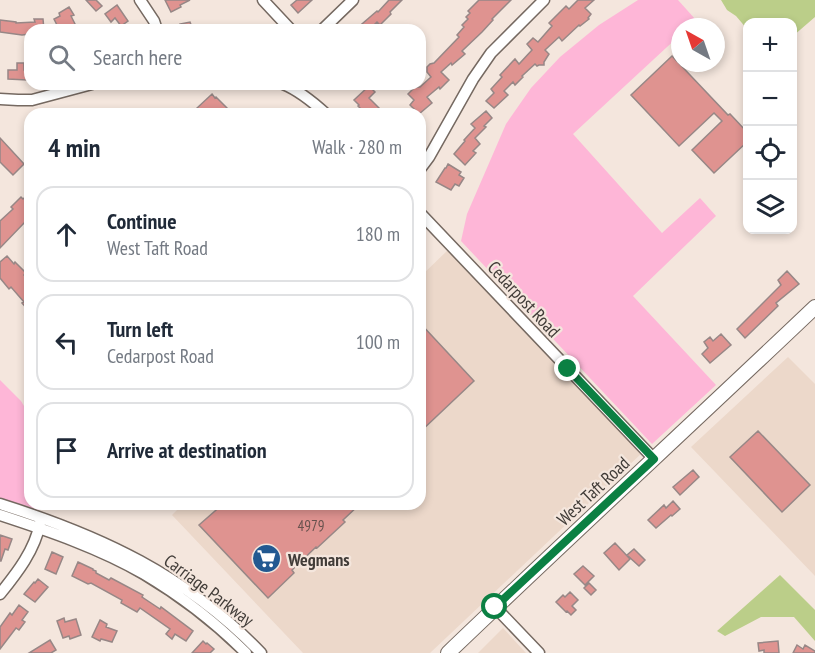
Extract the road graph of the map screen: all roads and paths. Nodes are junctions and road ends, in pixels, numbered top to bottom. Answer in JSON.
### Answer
{"nodes":[{"id":1,"x":140,"y":0,"type":"edge"},
{"id":2,"x":263,"y":0,"type":"edge"},
{"id":3,"x":353,"y":0,"type":"edge"},
{"id":4,"x":544,"y":0,"type":"edge"},
{"id":5,"x":155,"y":24,"type":"edge"},
{"id":6,"x":285,"y":24,"type":"edge"},
{"id":7,"x":328,"y":24,"type":"edge"},
{"id":8,"x":68,"y":90,"type":"edge"},
{"id":9,"x":296,"y":90,"type":"edge"},
{"id":10,"x":0,"y":99,"type":"edge"},
{"id":11,"x":319,"y":108,"type":"edge"},
{"id":12,"x":426,"y":161,"type":"edge"},
{"id":13,"x":426,"y":219,"type":"edge"},
{"id":14,"x":815,"y":307,"type":"edge"},
{"id":15,"x":654,"y":459,"type":"junction"},
{"id":16,"x":0,"y":504,"type":"edge"},
{"id":17,"x":0,"y":515,"type":"edge"},
{"id":18,"x":40,"y":522,"type":"junction"},
{"id":19,"x":0,"y":594,"type":"edge"},
{"id":20,"x":495,"y":607,"type":"junction"},
{"id":21,"x":244,"y":649,"type":"edge"},
{"id":22,"x":261,"y":653,"type":"edge"},
{"id":23,"x":447,"y":653,"type":"edge"},
{"id":24,"x":539,"y":653,"type":"edge"}],
"edges":[{"from":1,"to":5,"type":"street"},
{"from":2,"to":6,"type":"street"},
{"from":3,"to":7,"type":"street"},
{"from":4,"to":12,"type":"street"},
{"from":8,"to":10,"type":"street"},
{"from":9,"to":11,"type":"street"},
{"from":13,"to":15,"type":"street","name":"Cedarpost Road"},
{"from":14,"to":15,"type":"main road","name":"West Taft Road"},
{"from":15,"to":20,"type":"main road","name":"West Taft Road"},
{"from":16,"to":18,"type":"street","name":"Carriage Parkway"},
{"from":17,"to":18,"type":"street","name":"Carriage Parkway"},
{"from":18,"to":19,"type":"street"},
{"from":18,"to":21,"type":"street","name":"Carriage Parkway"},
{"from":20,"to":23,"type":"main road","name":"West Taft Road"},
{"from":20,"to":24,"type":"street"},
{"from":21,"to":22,"type":"street","name":"Carriage Parkway"}]}
